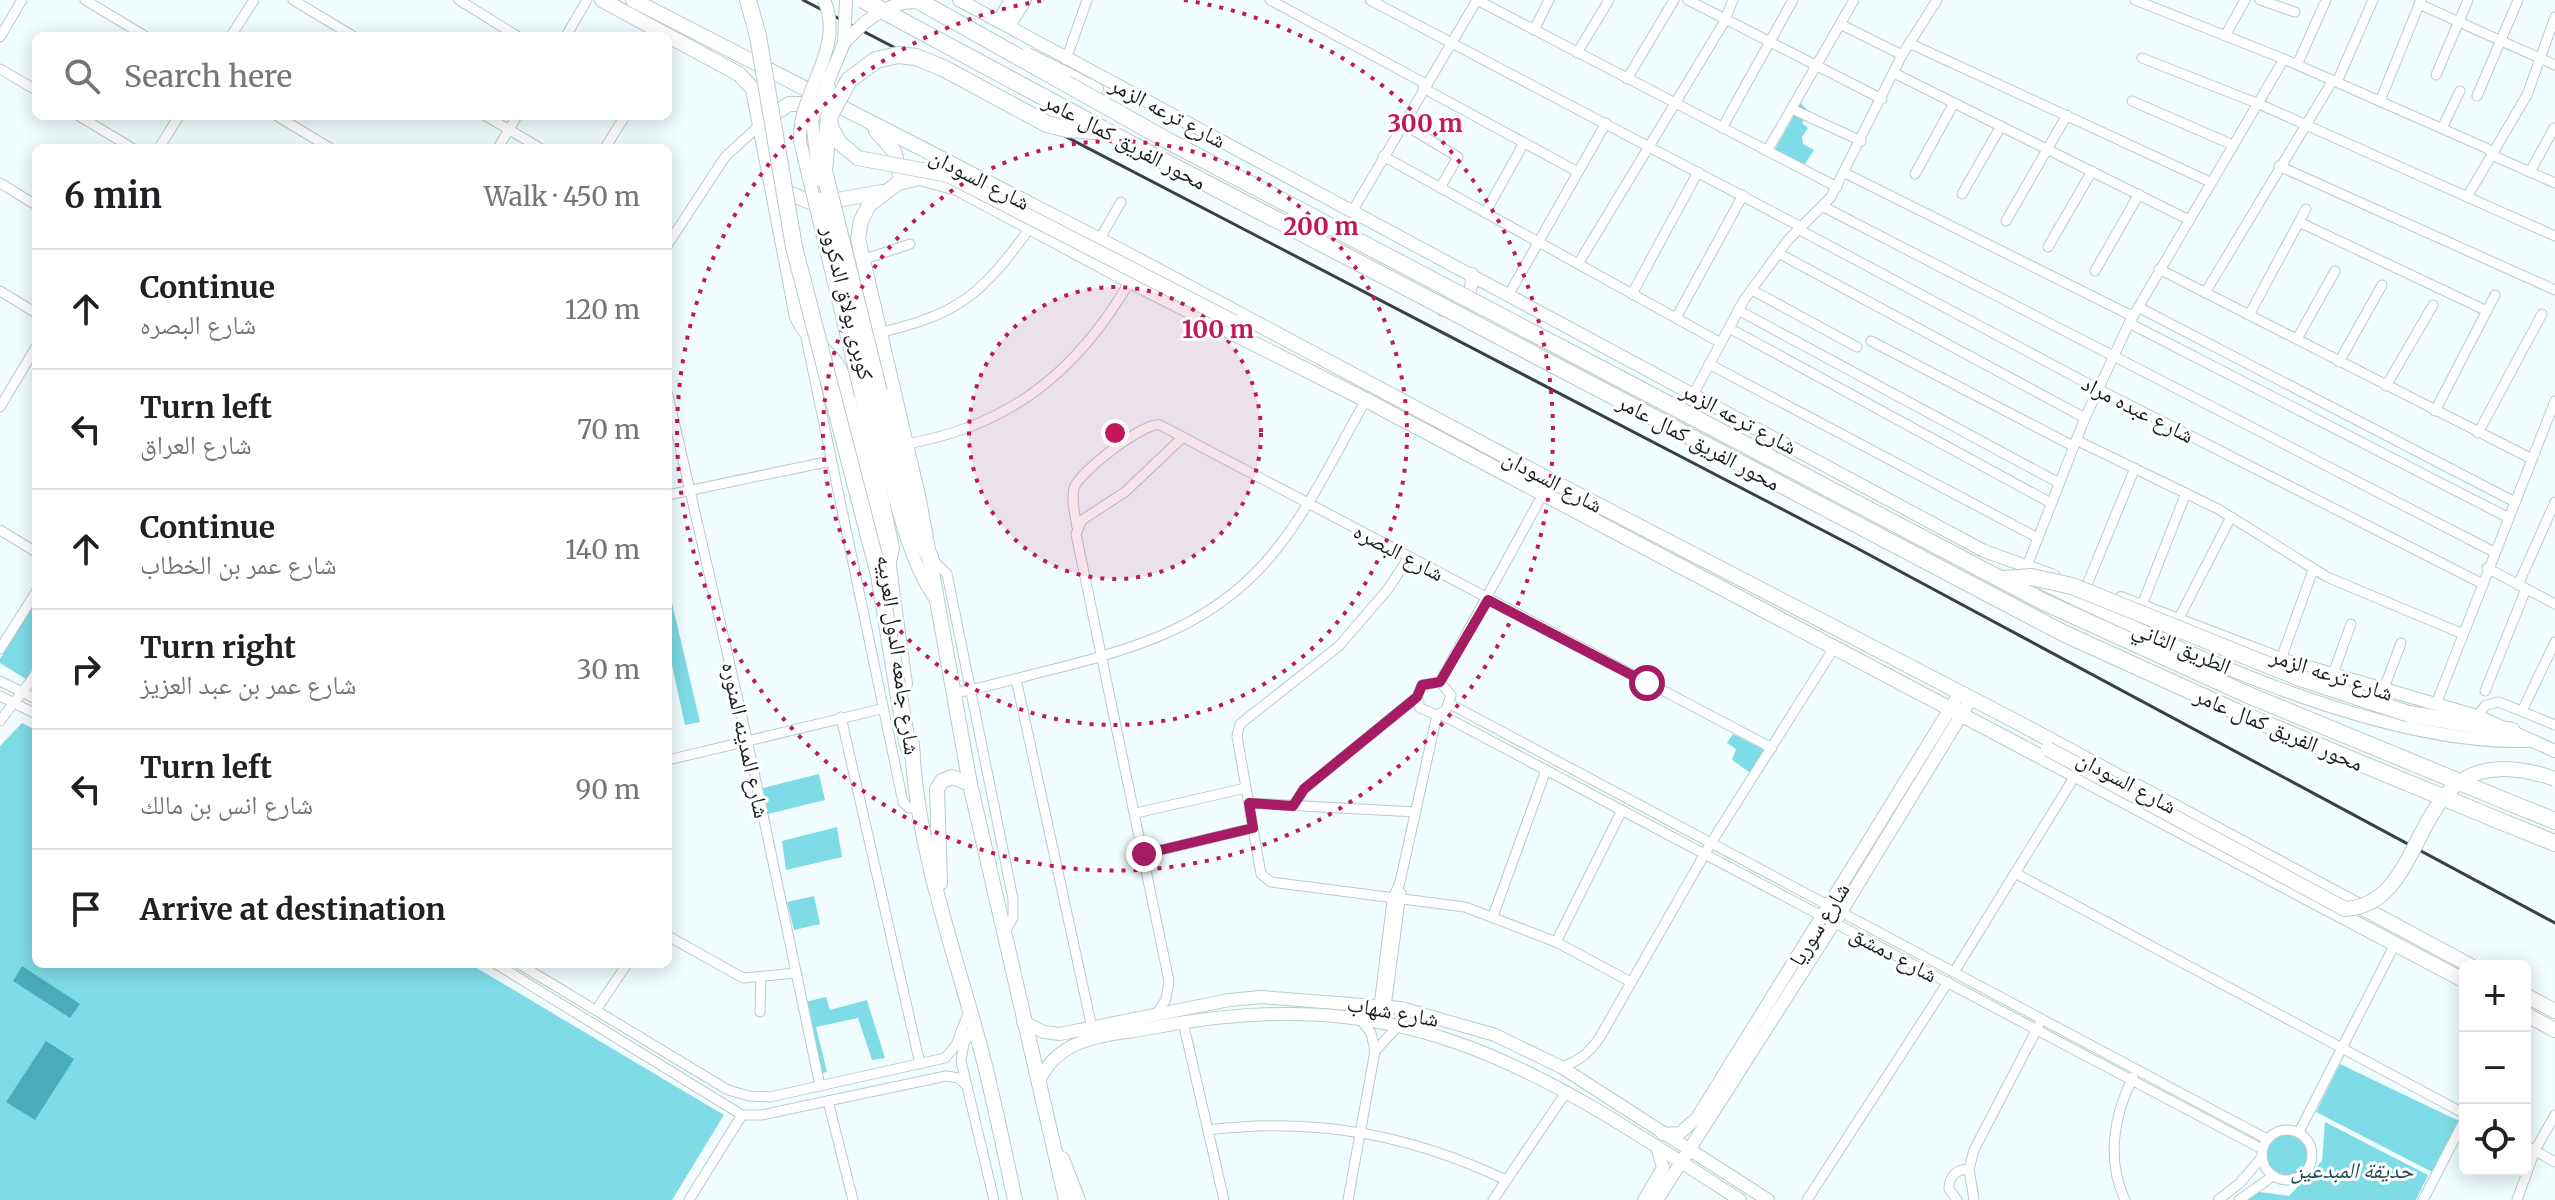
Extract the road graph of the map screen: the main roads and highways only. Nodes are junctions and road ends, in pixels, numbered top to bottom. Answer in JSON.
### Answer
{"nodes":[{"id":1,"x":602,"y":0,"type":"edge"},
{"id":2,"x":633,"y":0,"type":"edge"},
{"id":3,"x":748,"y":0,"type":"edge"},
{"id":4,"x":917,"y":0,"type":"edge"},
{"id":5,"x":855,"y":2,"type":"edge"},
{"id":6,"x":653,"y":32,"type":"edge"},
{"id":7,"x":672,"y":43,"type":"edge"},
{"id":8,"x":827,"y":80,"type":"road end"},
{"id":9,"x":841,"y":109,"type":"junction"},
{"id":10,"x":866,"y":121,"type":"junction"},
{"id":11,"x":762,"y":123,"type":"junction"},
{"id":12,"x":1108,"y":132,"type":"junction"},
{"id":13,"x":918,"y":148,"type":"junction"},
{"id":14,"x":905,"y":181,"type":"junction"},
{"id":15,"x":769,"y":184,"type":"junction"},
{"id":16,"x":882,"y":192,"type":"junction"},
{"id":17,"x":1275,"y":333,"type":"junction"},
{"id":18,"x":1550,"y":480,"type":"junction"},
{"id":19,"x":1543,"y":494,"type":"junction"},
{"id":20,"x":930,"y":557,"type":"junction"},
{"id":21,"x":2003,"y":579,"type":"junction"},
{"id":22,"x":2017,"y":722,"type":"junction"},
{"id":23,"x":2512,"y":731,"type":"road end"},
{"id":24,"x":912,"y":754,"type":"junction"},
{"id":25,"x":2555,"y":779,"type":"edge"},
{"id":26,"x":970,"y":784,"type":"junction"},
{"id":27,"x":2555,"y":821,"type":"edge"},
{"id":28,"x":2555,"y":843,"type":"edge"},
{"id":29,"x":941,"y":916,"type":"junction"},
{"id":30,"x":2460,"y":960,"type":"edge"},
{"id":31,"x":2459,"y":978,"type":"edge"},
{"id":32,"x":2531,"y":998,"type":"edge"},
{"id":33,"x":2555,"y":1011,"type":"edge"},
{"id":34,"x":2531,"y":1017,"type":"edge"},
{"id":35,"x":2555,"y":1030,"type":"edge"},
{"id":36,"x":1053,"y":1145,"type":"junction"},
{"id":37,"x":1015,"y":1200,"type":"edge"},
{"id":38,"x":1066,"y":1200,"type":"edge"},
{"id":39,"x":1078,"y":1200,"type":"edge"}],
"edges":[{"from":1,"to":6,"type":"main road"},
{"from":2,"to":9,"type":"main road","name":"شارع السودان"},
{"from":3,"to":24,"type":"highway","bridge":true},
{"from":4,"to":21,"type":"highway","name":"محور الفريق كمال عامر","bridge":true},
{"from":5,"to":12,"type":"highway","name":"محور الفريق كمال عامر","bridge":true},
{"from":7,"to":11,"type":"main road"},
{"from":8,"to":17,"type":"main road","bridge":true},
{"from":9,"to":10,"type":"main road","name":"شارع السودان"},
{"from":9,"to":11,"type":"main road"},
{"from":10,"to":13,"type":"main road","name":"شارع السودان"},
{"from":10,"to":14,"type":"main road"},
{"from":11,"to":15,"type":"main road","name":"شارع جامعه الدول العربيه"},
{"from":12,"to":20,"type":"highway","bridge":true},
{"from":12,"to":28,"type":"highway","name":"محور الفريق كمال عامر","bridge":true},
{"from":13,"to":14,"type":"main road"},
{"from":13,"to":17,"type":"main road","name":"شارع السودان"},
{"from":14,"to":16,"type":"main road","name":"شارع جامعه الدول العربيه"},
{"from":14,"to":19,"type":"main road","name":"شارع السودان"},
{"from":15,"to":16,"type":"main road"},
{"from":15,"to":24,"type":"main road","name":"شارع جامعه الدول العربيه"},
{"from":16,"to":20,"type":"main road","name":"شارع جامعه الدول العربيه"},
{"from":17,"to":18,"type":"main road","name":"شارع السودان"},
{"from":18,"to":19,"type":"main road"},
{"from":18,"to":22,"type":"main road","name":"شارع السودان"},
{"from":19,"to":31,"type":"main road","name":"شارع السودان"},
{"from":20,"to":26,"type":"main road","name":"شارع جامعه الدول العربيه"},
{"from":21,"to":23,"type":"highway","bridge":true},
{"from":21,"to":27,"type":"highway","name":"محور الفريق كمال عامر","bridge":true},
{"from":22,"to":25,"type":"main road","bridge":true},
{"from":22,"to":30,"type":"main road","name":"شارع السودان"},
{"from":24,"to":29,"type":"main road","name":"شارع جامعه الدول العربيه"},
{"from":26,"to":29,"type":"main road"},
{"from":26,"to":36,"type":"main road","name":"شارع جامعه الدول العربيه"},
{"from":29,"to":37,"type":"main road","name":"شارع جامعه الدول العربيه"},
{"from":32,"to":33,"type":"main road"},
{"from":34,"to":35,"type":"main road"},
{"from":36,"to":38,"type":"main road","name":"شارع جامعه الدول العربيه"},
{"from":36,"to":39,"type":"main road"}]}
